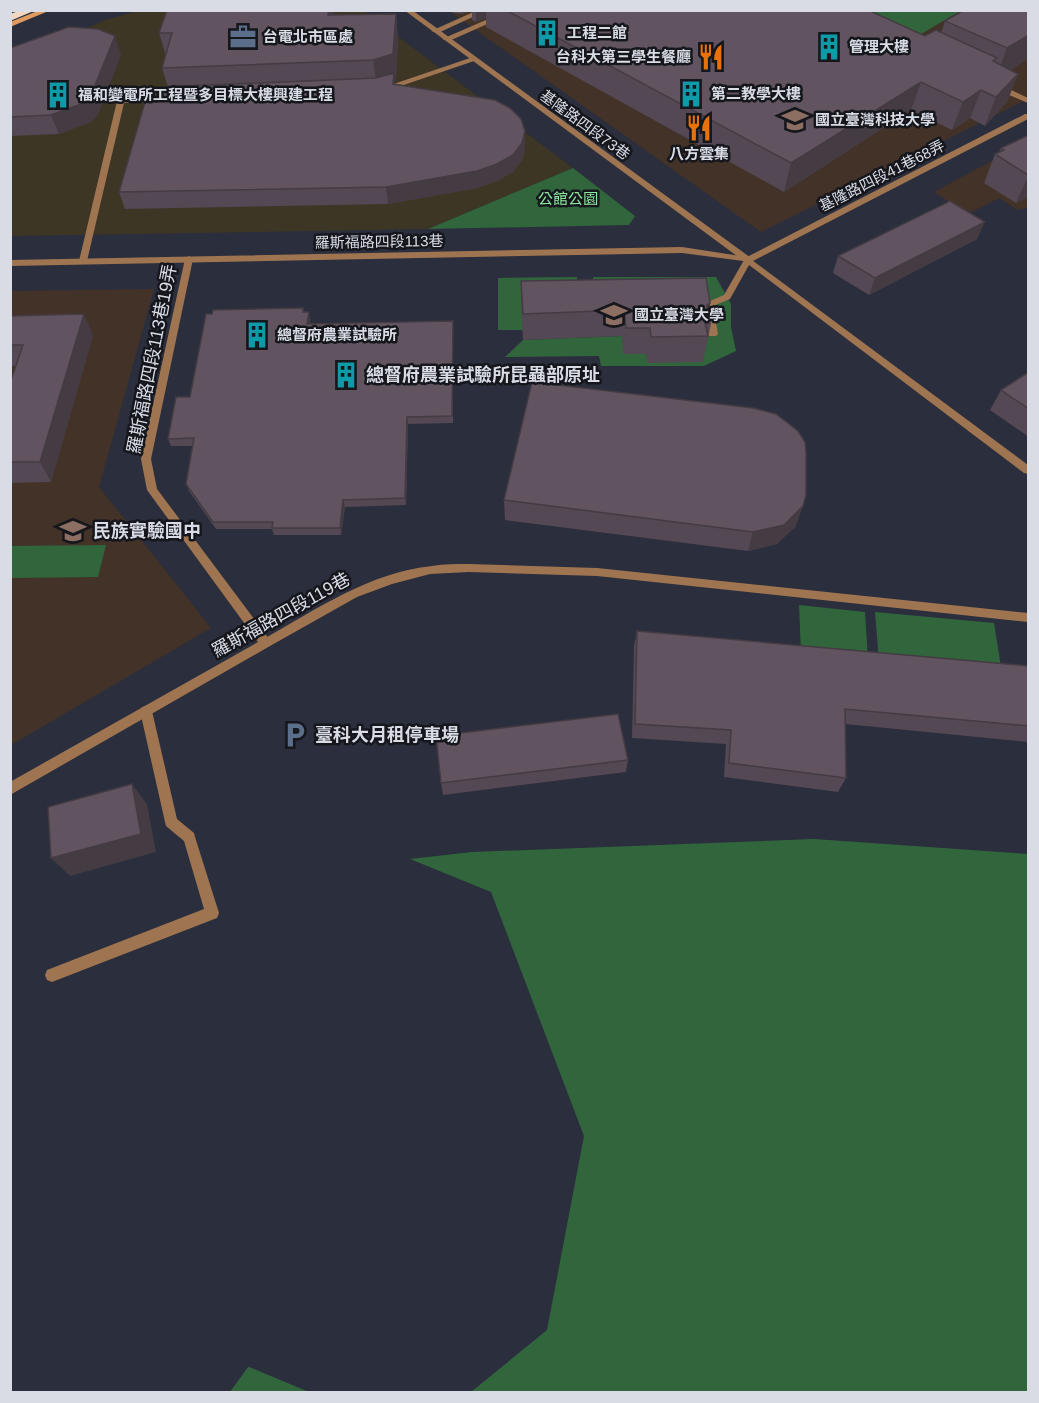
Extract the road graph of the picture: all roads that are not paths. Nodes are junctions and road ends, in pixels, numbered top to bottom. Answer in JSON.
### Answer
{"nodes":[{"id":1,"x":31,"y":10,"type":"edge"},
{"id":2,"x":48,"y":10,"type":"edge"},
{"id":3,"x":420,"y":10,"type":"edge"},
{"id":4,"x":485,"y":10,"type":"edge"},
{"id":5,"x":516,"y":10,"type":"edge"},
{"id":6,"x":409,"y":12,"type":"edge"},
{"id":7,"x":10,"y":18,"type":"edge"},
{"id":8,"x":10,"y":25,"type":"edge"},
{"id":9,"x":435,"y":31,"type":"junction"},
{"id":10,"x":446,"y":39,"type":"junction"},
{"id":11,"x":473,"y":60,"type":"junction"},
{"id":12,"x":993,"y":85,"type":"edge"},
{"id":13,"x":378,"y":91,"type":"edge"},
{"id":14,"x":179,"y":99,"type":"edge"},
{"id":15,"x":1029,"y":101,"type":"edge"},
{"id":16,"x":1029,"y":116,"type":"edge"},
{"id":17,"x":189,"y":259,"type":"junction"},
{"id":18,"x":748,"y":260,"type":"junction"},
{"id":19,"x":83,"y":261,"type":"junction"},
{"id":20,"x":10,"y":262,"type":"edge"},
{"id":21,"x":707,"y":334,"type":"edge"},
{"id":22,"x":1029,"y":470,"type":"edge"},
{"id":23,"x":1029,"y":618,"type":"edge"},
{"id":24,"x":266,"y":643,"type":"junction"},
{"id":25,"x":146,"y":711,"type":"junction"},
{"id":26,"x":10,"y":789,"type":"edge"},
{"id":27,"x":52,"y":975,"type":"dead end"}],
"edges":[{"from":1,"to":7,"type":"highway"},
{"from":2,"to":8,"type":"main road"},
{"from":3,"to":6,"type":"street"},
{"from":4,"to":9,"type":"street"},
{"from":5,"to":10,"type":"street"},
{"from":6,"to":9,"type":"street","name":"基隆路四段73巷"},
{"from":9,"to":10,"type":"street","name":"基隆路四段73巷"},
{"from":10,"to":11,"type":"street","name":"基隆路四段73巷"},
{"from":11,"to":13,"type":"street"},
{"from":11,"to":18,"type":"street","name":"基隆路四段73巷"},
{"from":12,"to":15,"type":"street"},
{"from":14,"to":19,"type":"street"},
{"from":16,"to":18,"type":"street","name":"基隆路四段41巷68弄"},
{"from":17,"to":18,"type":"street","name":"羅斯福路四段113巷"},
{"from":17,"to":19,"type":"street","name":"羅斯福路四段113巷"},
{"from":17,"to":24,"type":"street","name":"羅斯福路四段113巷19弄"},
{"from":18,"to":21,"type":"street"},
{"from":18,"to":22,"type":"street","name":"基隆路四段73巷"},
{"from":19,"to":20,"type":"street","name":"羅斯福路四段113巷"},
{"from":23,"to":24,"type":"street","name":"羅斯福路四段119巷"},
{"from":24,"to":25,"type":"street","name":"羅斯福路四段119巷"},
{"from":25,"to":26,"type":"street","name":"羅斯福路四段119巷"},
{"from":25,"to":27,"type":"street"}]}
